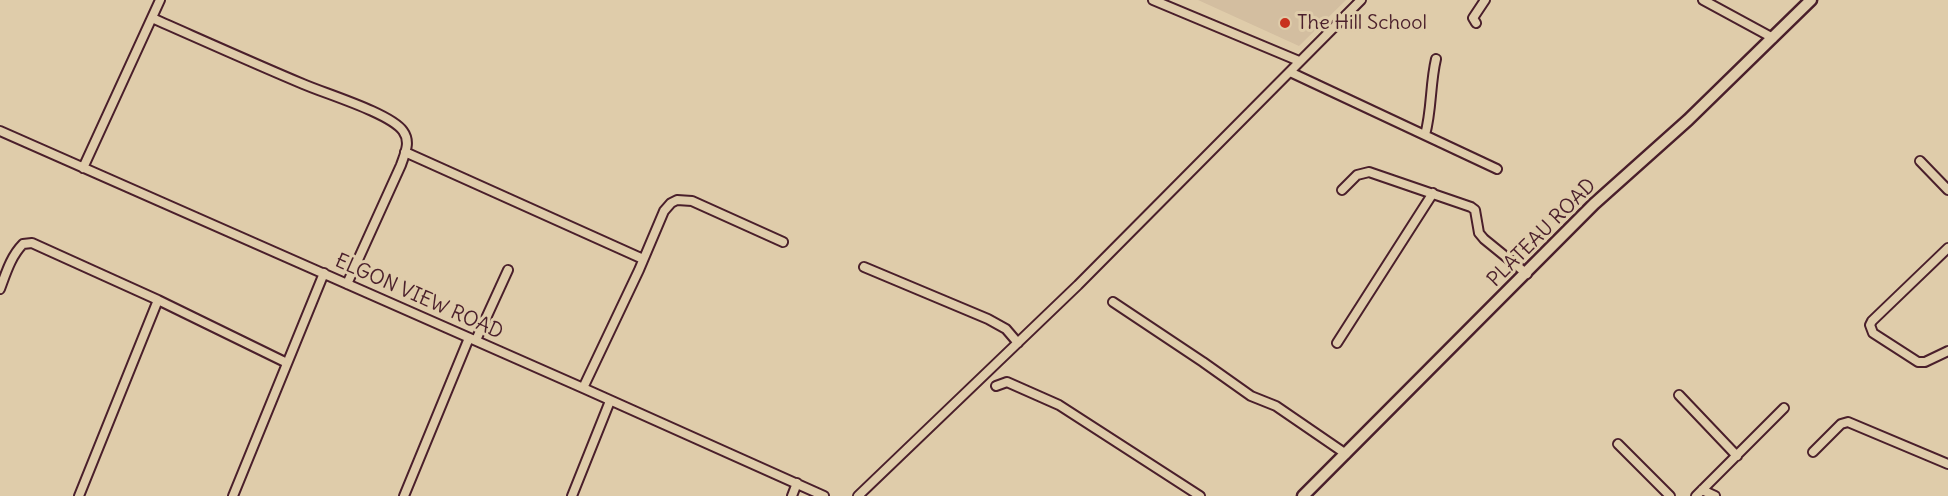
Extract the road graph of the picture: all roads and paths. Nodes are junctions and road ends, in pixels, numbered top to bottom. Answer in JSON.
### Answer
{"nodes":[{"id":1,"x":160,"y":0,"type":"edge"},
{"id":2,"x":1153,"y":0,"type":"edge"},
{"id":3,"x":1361,"y":0,"type":"edge"},
{"id":4,"x":1485,"y":0,"type":"edge"},
{"id":5,"x":1703,"y":0,"type":"edge"},
{"id":6,"x":1811,"y":0,"type":"edge"},
{"id":7,"x":152,"y":18,"type":"junction"},
{"id":8,"x":1476,"y":23,"type":"dead end"},
{"id":9,"x":1773,"y":38,"type":"junction"},
{"id":10,"x":1436,"y":59,"type":"dead end"},
{"id":11,"x":1299,"y":61,"type":"junction"},
{"id":12,"x":1290,"y":72,"type":"junction"},
{"id":13,"x":0,"y":131,"type":"edge"},
{"id":14,"x":1425,"y":135,"type":"junction"},
{"id":15,"x":405,"y":152,"type":"junction"},
{"id":16,"x":1920,"y":161,"type":"dead end"},
{"id":17,"x":83,"y":168,"type":"junction"},
{"id":18,"x":1497,"y":169,"type":"dead end"},
{"id":19,"x":1342,"y":190,"type":"dead end"},
{"id":20,"x":1948,"y":190,"type":"edge"},
{"id":21,"x":1433,"y":193,"type":"junction"},
{"id":22,"x":783,"y":242,"type":"dead end"},
{"id":23,"x":1948,"y":248,"type":"edge"},
{"id":24,"x":643,"y":259,"type":"junction"},
{"id":25,"x":864,"y":267,"type":"dead end"},
{"id":26,"x":508,"y":270,"type":"dead end"},
{"id":27,"x":324,"y":273,"type":"junction"},
{"id":28,"x":1527,"y":274,"type":"junction"},
{"id":29,"x":347,"y":284,"type":"junction"},
{"id":30,"x":0,"y":289,"type":"edge"},
{"id":31,"x":158,"y":300,"type":"junction"},
{"id":32,"x":1113,"y":302,"type":"dead end"},
{"id":33,"x":472,"y":339,"type":"junction"},
{"id":34,"x":1018,"y":343,"type":"junction"},
{"id":35,"x":1337,"y":343,"type":"dead end"},
{"id":36,"x":1948,"y":351,"type":"edge"},
{"id":37,"x":287,"y":363,"type":"junction"},
{"id":38,"x":996,"y":386,"type":"dead end"},
{"id":39,"x":583,"y":388,"type":"junction"},
{"id":40,"x":1679,"y":395,"type":"dead end"},
{"id":41,"x":610,"y":401,"type":"junction"},
{"id":42,"x":1784,"y":408,"type":"dead end"},
{"id":43,"x":1618,"y":444,"type":"dead end"},
{"id":44,"x":1813,"y":452,"type":"dead end"},
{"id":45,"x":1346,"y":454,"type":"junction"},
{"id":46,"x":1737,"y":456,"type":"junction"},
{"id":47,"x":1948,"y":464,"type":"edge"},
{"id":48,"x":797,"y":483,"type":"junction"},
{"id":49,"x":1702,"y":490,"type":"junction"},
{"id":50,"x":79,"y":496,"type":"edge"},
{"id":51,"x":233,"y":496,"type":"edge"},
{"id":52,"x":404,"y":496,"type":"edge"},
{"id":53,"x":572,"y":496,"type":"edge"},
{"id":54,"x":792,"y":496,"type":"edge"},
{"id":55,"x":824,"y":496,"type":"edge"},
{"id":56,"x":858,"y":496,"type":"edge"},
{"id":57,"x":1200,"y":496,"type":"edge"},
{"id":58,"x":1303,"y":496,"type":"edge"},
{"id":59,"x":1670,"y":496,"type":"edge"},
{"id":60,"x":1696,"y":496,"type":"edge"},
{"id":61,"x":1715,"y":496,"type":"edge"}],
"edges":[{"from":1,"to":7,"type":"street"},
{"from":2,"to":11,"type":"street"},
{"from":3,"to":11,"type":"street"},
{"from":4,"to":8,"type":"street"},
{"from":5,"to":9,"type":"street"},
{"from":6,"to":9,"type":"street","name":"PLATEAU ROAD"},
{"from":7,"to":15,"type":"street"},
{"from":7,"to":17,"type":"street"},
{"from":9,"to":28,"type":"street","name":"PLATEAU ROAD"},
{"from":10,"to":14,"type":"street"},
{"from":11,"to":12,"type":"street"},
{"from":12,"to":14,"type":"street"},
{"from":12,"to":34,"type":"street"},
{"from":13,"to":17,"type":"street","name":"ELGON VIEW ROAD"},
{"from":14,"to":18,"type":"street"},
{"from":15,"to":24,"type":"street"},
{"from":15,"to":29,"type":"street"},
{"from":16,"to":20,"type":"street"},
{"from":17,"to":27,"type":"street","name":"ELGON VIEW ROAD"},
{"from":19,"to":21,"type":"street"},
{"from":21,"to":28,"type":"street"},
{"from":21,"to":35,"type":"street"},
{"from":22,"to":24,"type":"street"},
{"from":23,"to":36,"type":"street"},
{"from":24,"to":39,"type":"street"},
{"from":25,"to":34,"type":"street"},
{"from":26,"to":33,"type":"street"},
{"from":27,"to":29,"type":"street","name":"ELGON VIEW ROAD"},
{"from":27,"to":37,"type":"street"},
{"from":28,"to":45,"type":"street","name":"PLATEAU ROAD"},
{"from":29,"to":33,"type":"street","name":"ELGON VIEW ROAD"},
{"from":30,"to":31,"type":"street"},
{"from":31,"to":37,"type":"street"},
{"from":31,"to":50,"type":"street"},
{"from":32,"to":45,"type":"street"},
{"from":33,"to":39,"type":"street","name":"ELGON VIEW ROAD"},
{"from":33,"to":52,"type":"street"},
{"from":34,"to":56,"type":"street"},
{"from":37,"to":51,"type":"street"},
{"from":38,"to":57,"type":"street"},
{"from":39,"to":41,"type":"street","name":"ELGON VIEW ROAD"},
{"from":40,"to":46,"type":"street"},
{"from":41,"to":48,"type":"street","name":"ELGON VIEW ROAD"},
{"from":41,"to":53,"type":"street"},
{"from":42,"to":46,"type":"street"},
{"from":43,"to":59,"type":"street"},
{"from":44,"to":47,"type":"street"},
{"from":45,"to":58,"type":"street","name":"PLATEAU ROAD"},
{"from":46,"to":49,"type":"street"},
{"from":48,"to":54,"type":"street"},
{"from":48,"to":55,"type":"street","name":"ELGON VIEW ROAD"},
{"from":49,"to":60,"type":"street"},
{"from":49,"to":61,"type":"street"}]}
